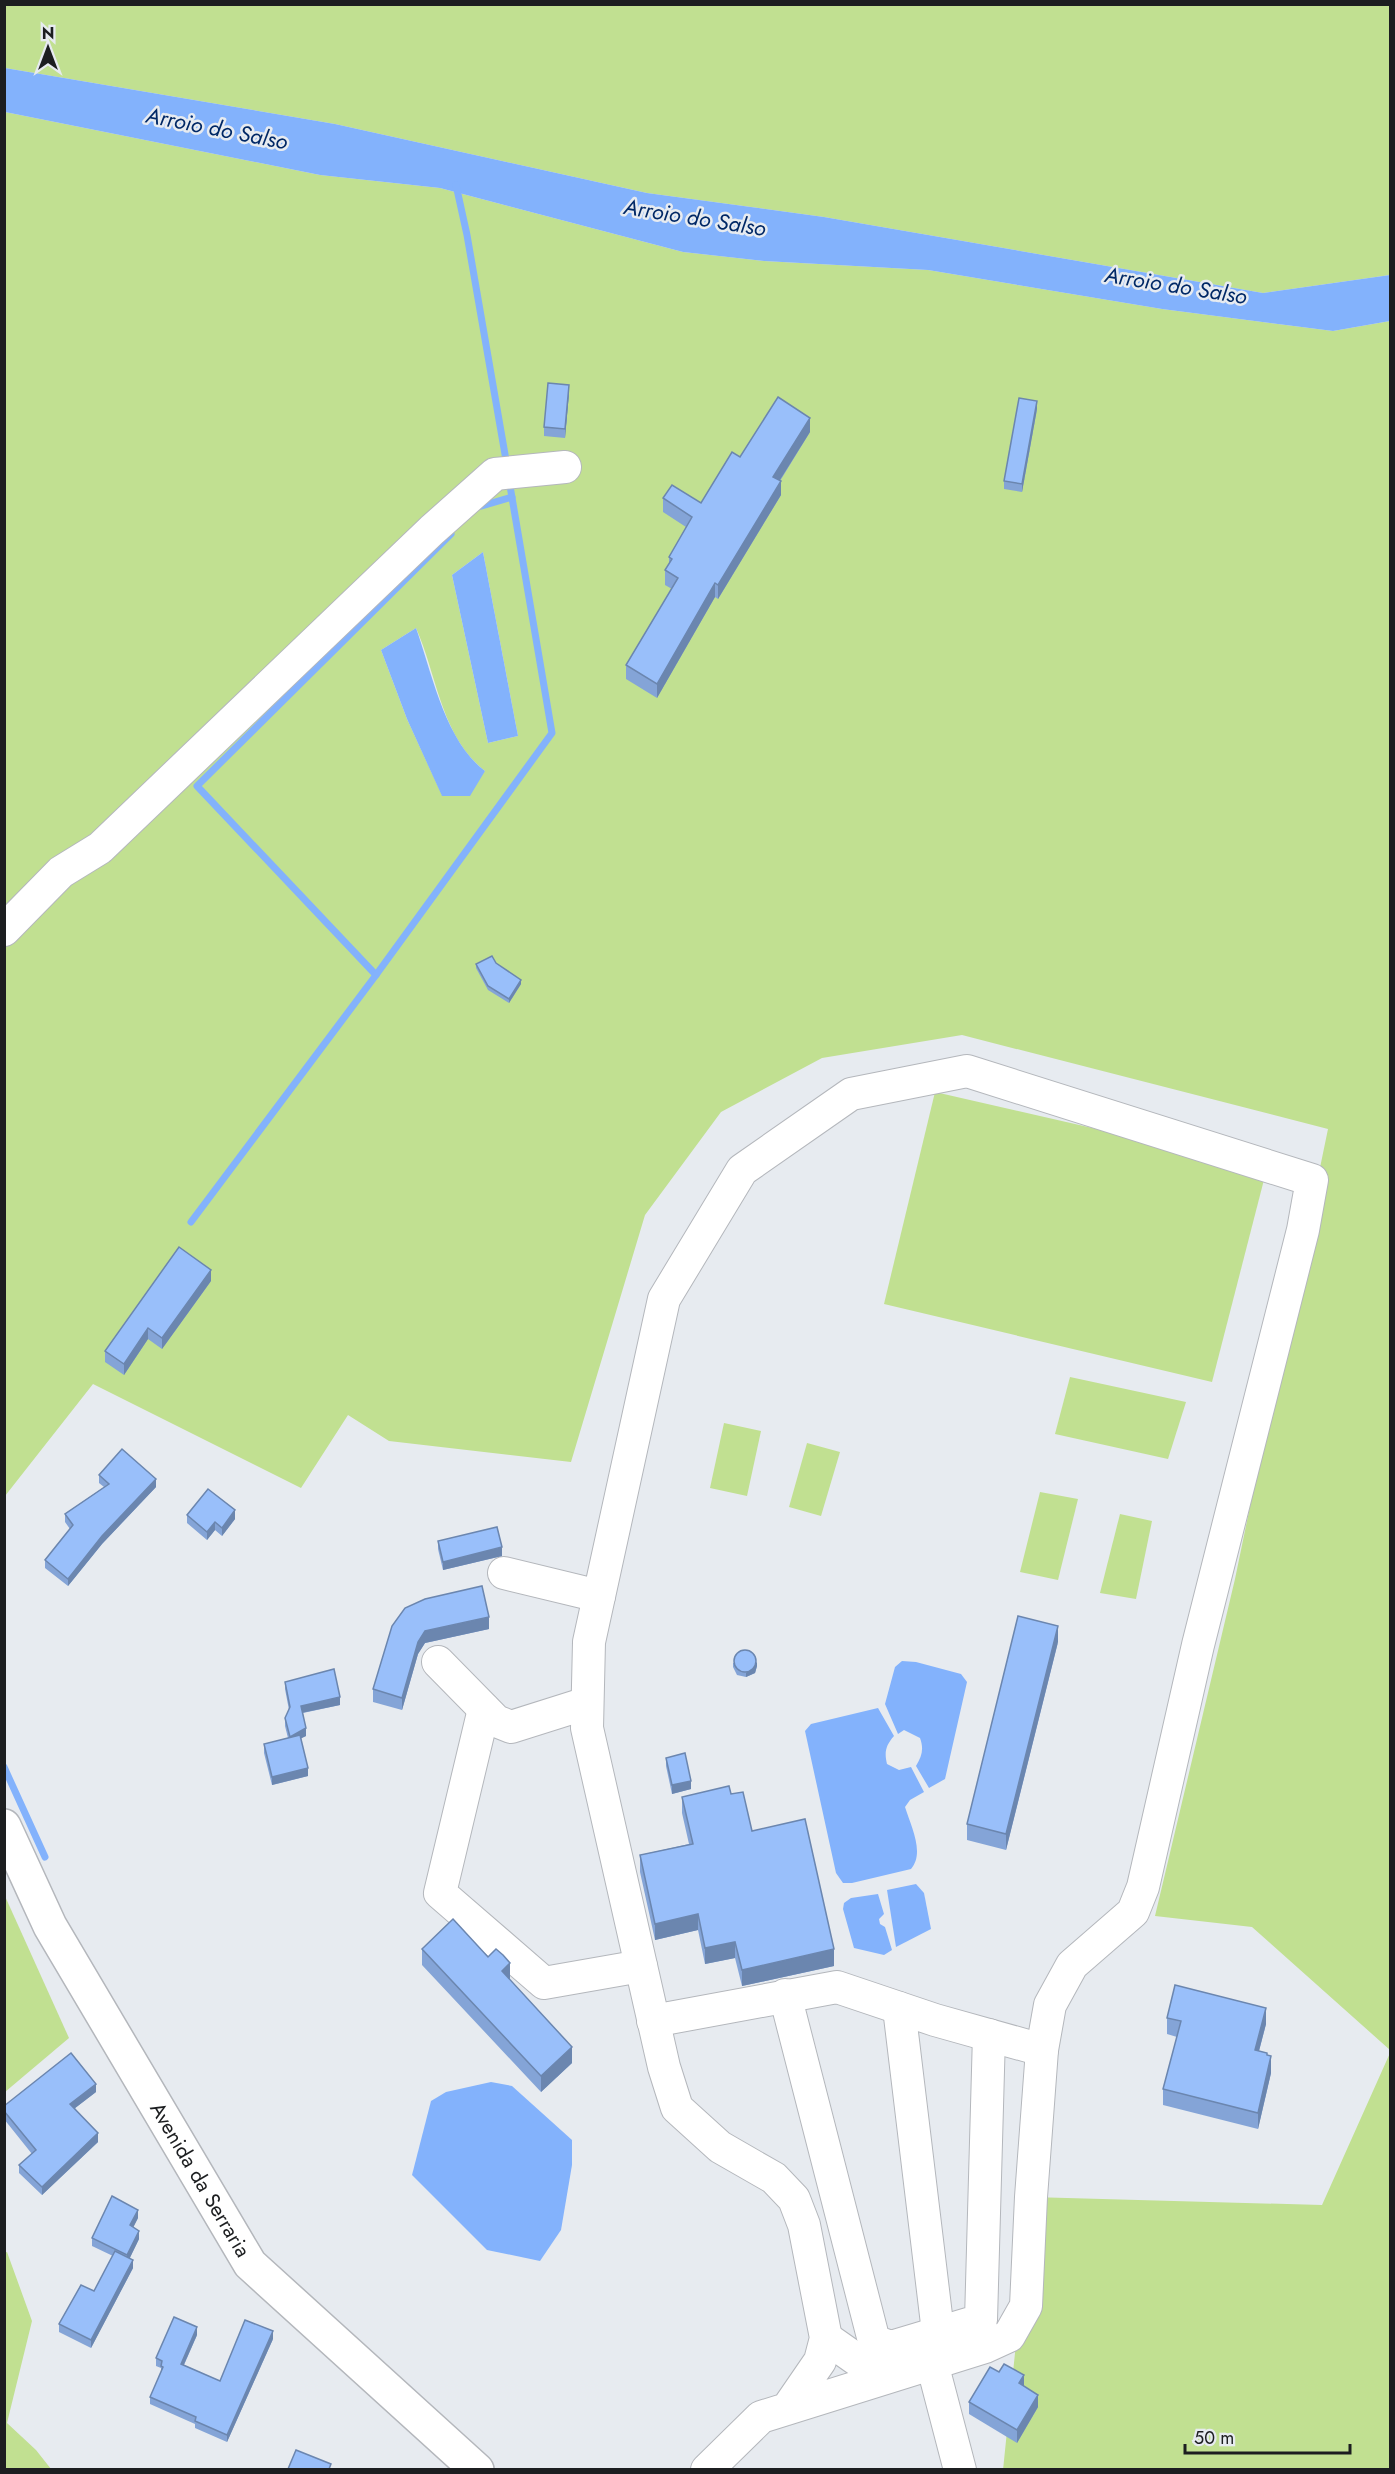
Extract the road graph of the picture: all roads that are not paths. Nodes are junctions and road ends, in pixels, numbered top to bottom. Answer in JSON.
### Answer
{"nodes":[{"id":1,"x":565,"y":467,"type":"dead end"},
{"id":2,"x":4,"y":930,"type":"edge"},
{"id":3,"x":504,"y":1573,"type":"dead end"},
{"id":4,"x":599,"y":1596,"type":"junction"},
{"id":5,"x":438,"y":1662,"type":"dead end"},
{"id":6,"x":587,"y":1703,"type":"junction"},
{"id":7,"x":484,"y":1709,"type":"junction"},
{"id":8,"x":4,"y":1826,"type":"edge"},
{"id":9,"x":641,"y":1966,"type":"junction"},
{"id":10,"x":785,"y":1995,"type":"junction"},
{"id":11,"x":899,"y":2008,"type":"junction"},
{"id":12,"x":653,"y":2021,"type":"junction"},
{"id":13,"x":989,"y":2035,"type":"junction"},
{"id":14,"x":1042,"y":2050,"type":"junction"},
{"id":15,"x":939,"y":2332,"type":"junction"},
{"id":16,"x":826,"y":2338,"type":"junction"},
{"id":17,"x":932,"y":2363,"type":"junction"},
{"id":18,"x":883,"y":2379,"type":"junction"},
{"id":19,"x":787,"y":2409,"type":"junction"},
{"id":20,"x":477,"y":2469,"type":"edge"},
{"id":21,"x":707,"y":2469,"type":"edge"},
{"id":22,"x":960,"y":2469,"type":"edge"}],
"edges":[{"from":1,"to":2,"type":"street"},
{"from":3,"to":4,"type":"street"},
{"from":4,"to":6,"type":"street"},
{"from":4,"to":14,"type":"street"},
{"from":5,"to":7,"type":"street"},
{"from":6,"to":7,"type":"street"},
{"from":6,"to":9,"type":"street"},
{"from":7,"to":9,"type":"street"},
{"from":8,"to":20,"type":"main road","name":"Avenida da Serraria"},
{"from":9,"to":12,"type":"street"},
{"from":10,"to":11,"type":"street"},
{"from":10,"to":12,"type":"street"},
{"from":10,"to":15,"type":"street"},
{"from":11,"to":13,"type":"street"},
{"from":11,"to":15,"type":"street"},
{"from":12,"to":16,"type":"street"},
{"from":13,"to":14,"type":"street"},
{"from":13,"to":15,"type":"street"},
{"from":14,"to":17,"type":"street"},
{"from":16,"to":18,"type":"street"},
{"from":16,"to":19,"type":"street"},
{"from":17,"to":18,"type":"street"},
{"from":17,"to":22,"type":"street"},
{"from":18,"to":19,"type":"street"},
{"from":19,"to":21,"type":"street"}]}
